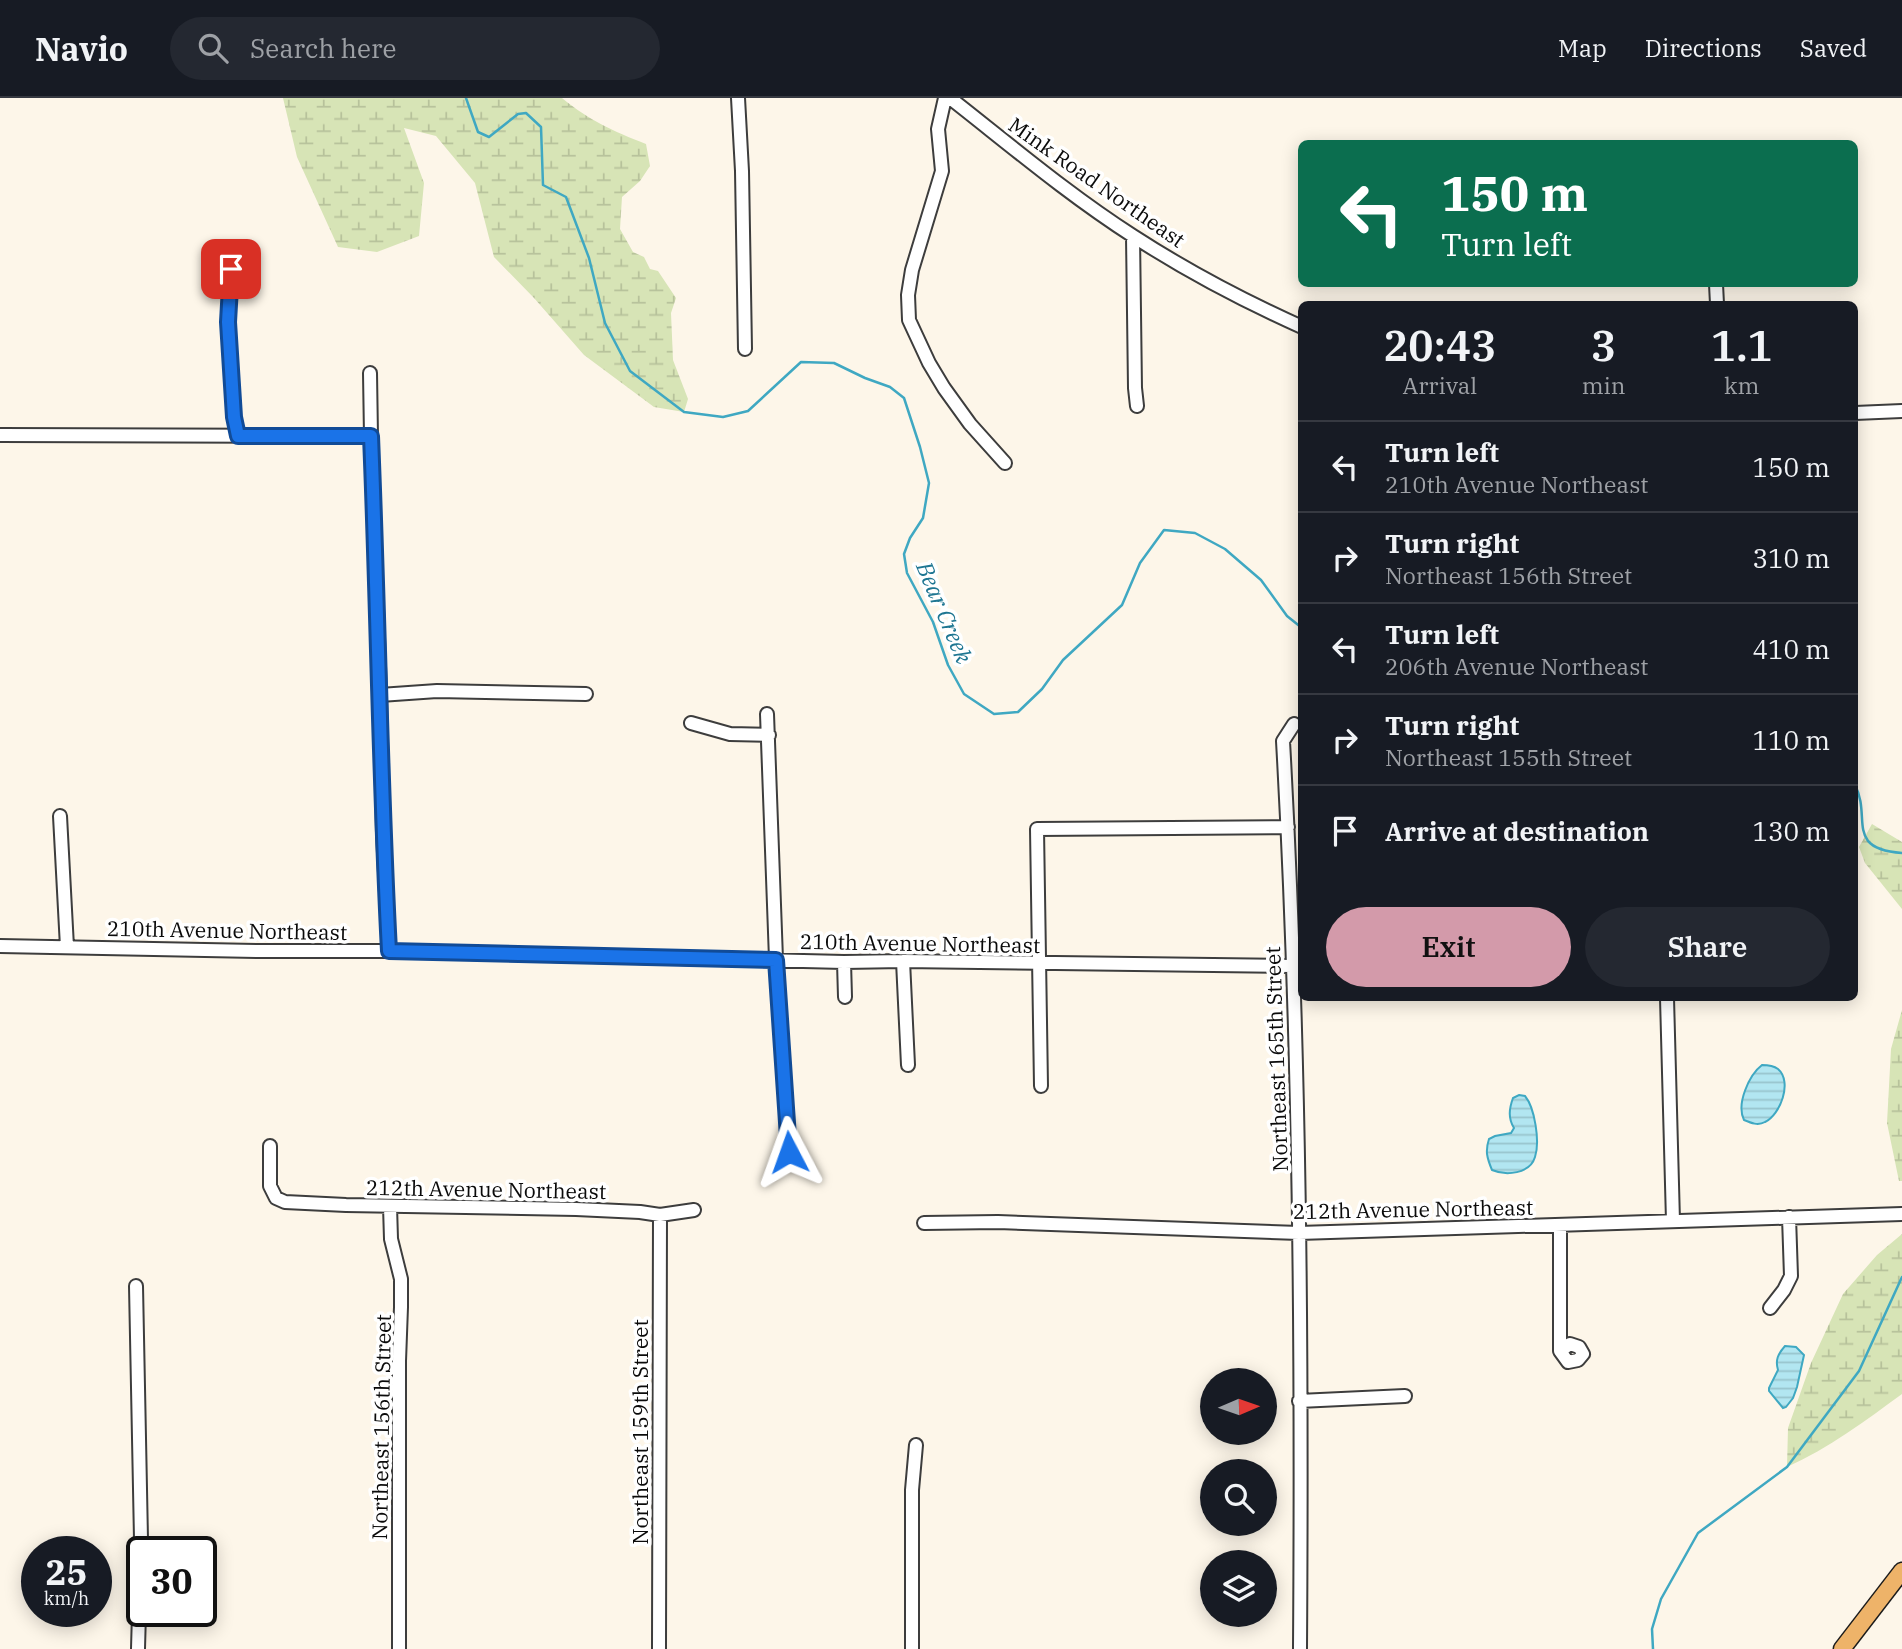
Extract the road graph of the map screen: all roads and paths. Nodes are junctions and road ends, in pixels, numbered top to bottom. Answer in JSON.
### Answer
{"nodes":[{"id":1,"x":738,"y":98,"type":"edge"},
{"id":2,"x":948,"y":98,"type":"edge"},
{"id":3,"x":1133,"y":236,"type":"junction"},
{"id":4,"x":231,"y":269,"type":"dead end"},
{"id":5,"x":1298,"y":325,"type":"edge"},
{"id":6,"x":745,"y":349,"type":"dead end"},
{"id":7,"x":370,"y":373,"type":"dead end"},
{"id":8,"x":1137,"y":406,"type":"dead end"},
{"id":9,"x":1902,"y":411,"type":"edge"},
{"id":10,"x":1858,"y":413,"type":"edge"},
{"id":11,"x":0,"y":435,"type":"edge"},
{"id":12,"x":238,"y":436,"type":"junction"},
{"id":13,"x":371,"y":436,"type":"junction"},
{"id":14,"x":1005,"y":463,"type":"dead end"},
{"id":15,"x":586,"y":694,"type":"dead end"},
{"id":16,"x":380,"y":695,"type":"junction"},
{"id":17,"x":767,"y":714,"type":"dead end"},
{"id":18,"x":691,"y":723,"type":"dead end"},
{"id":19,"x":1294,"y":724,"type":"dead end"},
{"id":20,"x":769,"y":735,"type":"junction"},
{"id":21,"x":60,"y":816,"type":"dead end"},
{"id":22,"x":1287,"y":827,"type":"junction"},
{"id":23,"x":0,"y":946,"type":"edge"},
{"id":24,"x":67,"y":947,"type":"junction"},
{"id":25,"x":389,"y":951,"type":"junction"},
{"id":26,"x":776,"y":960,"type":"junction"},
{"id":27,"x":903,"y":961,"type":"junction"},
{"id":28,"x":844,"y":962,"type":"junction"},
{"id":29,"x":1040,"y":964,"type":"junction"},
{"id":30,"x":1293,"y":966,"type":"junction"},
{"id":31,"x":845,"y":997,"type":"dead end"},
{"id":32,"x":1667,"y":1001,"type":"edge"},
{"id":33,"x":908,"y":1065,"type":"dead end"},
{"id":34,"x":1041,"y":1086,"type":"dead end"},
{"id":35,"x":270,"y":1146,"type":"dead end"},
{"id":36,"x":789,"y":1152,"type":"dead end"},
{"id":37,"x":390,"y":1206,"type":"junction"},
{"id":38,"x":694,"y":1210,"type":"dead end"},
{"id":39,"x":1902,"y":1214,"type":"edge"},
{"id":40,"x":660,"y":1215,"type":"junction"},
{"id":41,"x":1789,"y":1217,"type":"junction"},
{"id":42,"x":1673,"y":1221,"type":"junction"},
{"id":43,"x":925,"y":1223,"type":"dead end"},
{"id":44,"x":1560,"y":1225,"type":"junction"},
{"id":45,"x":1299,"y":1233,"type":"junction"},
{"id":46,"x":136,"y":1286,"type":"dead end"},
{"id":47,"x":1770,"y":1308,"type":"dead end"},
{"id":48,"x":1560,"y":1351,"type":"dead end"},
{"id":49,"x":1405,"y":1396,"type":"dead end"},
{"id":50,"x":1299,"y":1401,"type":"junction"},
{"id":51,"x":916,"y":1445,"type":"dead end"},
{"id":52,"x":1902,"y":1571,"type":"edge"},
{"id":53,"x":138,"y":1649,"type":"edge"},
{"id":54,"x":399,"y":1649,"type":"edge"},
{"id":55,"x":659,"y":1649,"type":"edge"},
{"id":56,"x":912,"y":1649,"type":"edge"},
{"id":57,"x":1300,"y":1649,"type":"edge"},
{"id":58,"x":1842,"y":1649,"type":"edge"}],
"edges":[{"from":1,"to":6,"type":"street"},
{"from":2,"to":3,"type":"street","name":"Mink Road Northeast"},
{"from":2,"to":14,"type":"street"},
{"from":3,"to":5,"type":"street","name":"Mink Road Northeast"},
{"from":3,"to":8,"type":"street"},
{"from":4,"to":12,"type":"street"},
{"from":7,"to":13,"type":"street"},
{"from":9,"to":10,"type":"street"},
{"from":11,"to":12,"type":"street"},
{"from":12,"to":13,"type":"street"},
{"from":13,"to":16,"type":"street"},
{"from":15,"to":16,"type":"street"},
{"from":16,"to":25,"type":"street"},
{"from":17,"to":20,"type":"street"},
{"from":18,"to":20,"type":"street"},
{"from":19,"to":22,"type":"street","name":"Northeast 165th Street"},
{"from":20,"to":26,"type":"street"},
{"from":21,"to":24,"type":"street"},
{"from":22,"to":29,"type":"street"},
{"from":22,"to":30,"type":"street","name":"Northeast 165th Street"},
{"from":23,"to":24,"type":"street","name":"210th Avenue Northeast"},
{"from":24,"to":25,"type":"street","name":"210th Avenue Northeast"},
{"from":25,"to":26,"type":"street","name":"210th Avenue Northeast"},
{"from":26,"to":28,"type":"street","name":"210th Avenue Northeast"},
{"from":26,"to":36,"type":"street"},
{"from":27,"to":28,"type":"street","name":"210th Avenue Northeast"},
{"from":27,"to":29,"type":"street","name":"210th Avenue Northeast"},
{"from":27,"to":33,"type":"street"},
{"from":28,"to":31,"type":"street"},
{"from":29,"to":30,"type":"street","name":"210th Avenue Northeast"},
{"from":29,"to":34,"type":"street"},
{"from":30,"to":45,"type":"street","name":"Northeast 165th Street"},
{"from":32,"to":42,"type":"street"},
{"from":35,"to":37,"type":"street","name":"212th Avenue Northeast"},
{"from":37,"to":40,"type":"street","name":"212th Avenue Northeast"},
{"from":37,"to":54,"type":"street","name":"Northeast 156th Street"},
{"from":38,"to":40,"type":"street","name":"212th Avenue Northeast"},
{"from":39,"to":41,"type":"street","name":"212th Avenue Northeast"},
{"from":40,"to":55,"type":"street","name":"Northeast 159th Street"},
{"from":41,"to":42,"type":"street","name":"212th Avenue Northeast"},
{"from":41,"to":47,"type":"street"},
{"from":42,"to":44,"type":"street","name":"212th Avenue Northeast"},
{"from":43,"to":45,"type":"street","name":"212th Avenue Northeast"},
{"from":44,"to":45,"type":"street","name":"212th Avenue Northeast"},
{"from":44,"to":48,"type":"street"},
{"from":45,"to":50,"type":"street","name":"Northeast 165th Street"},
{"from":46,"to":53,"type":"street"},
{"from":49,"to":50,"type":"street"},
{"from":50,"to":57,"type":"street","name":"Northeast 165th Street"},
{"from":51,"to":56,"type":"street"},
{"from":52,"to":58,"type":"main road"}]}
